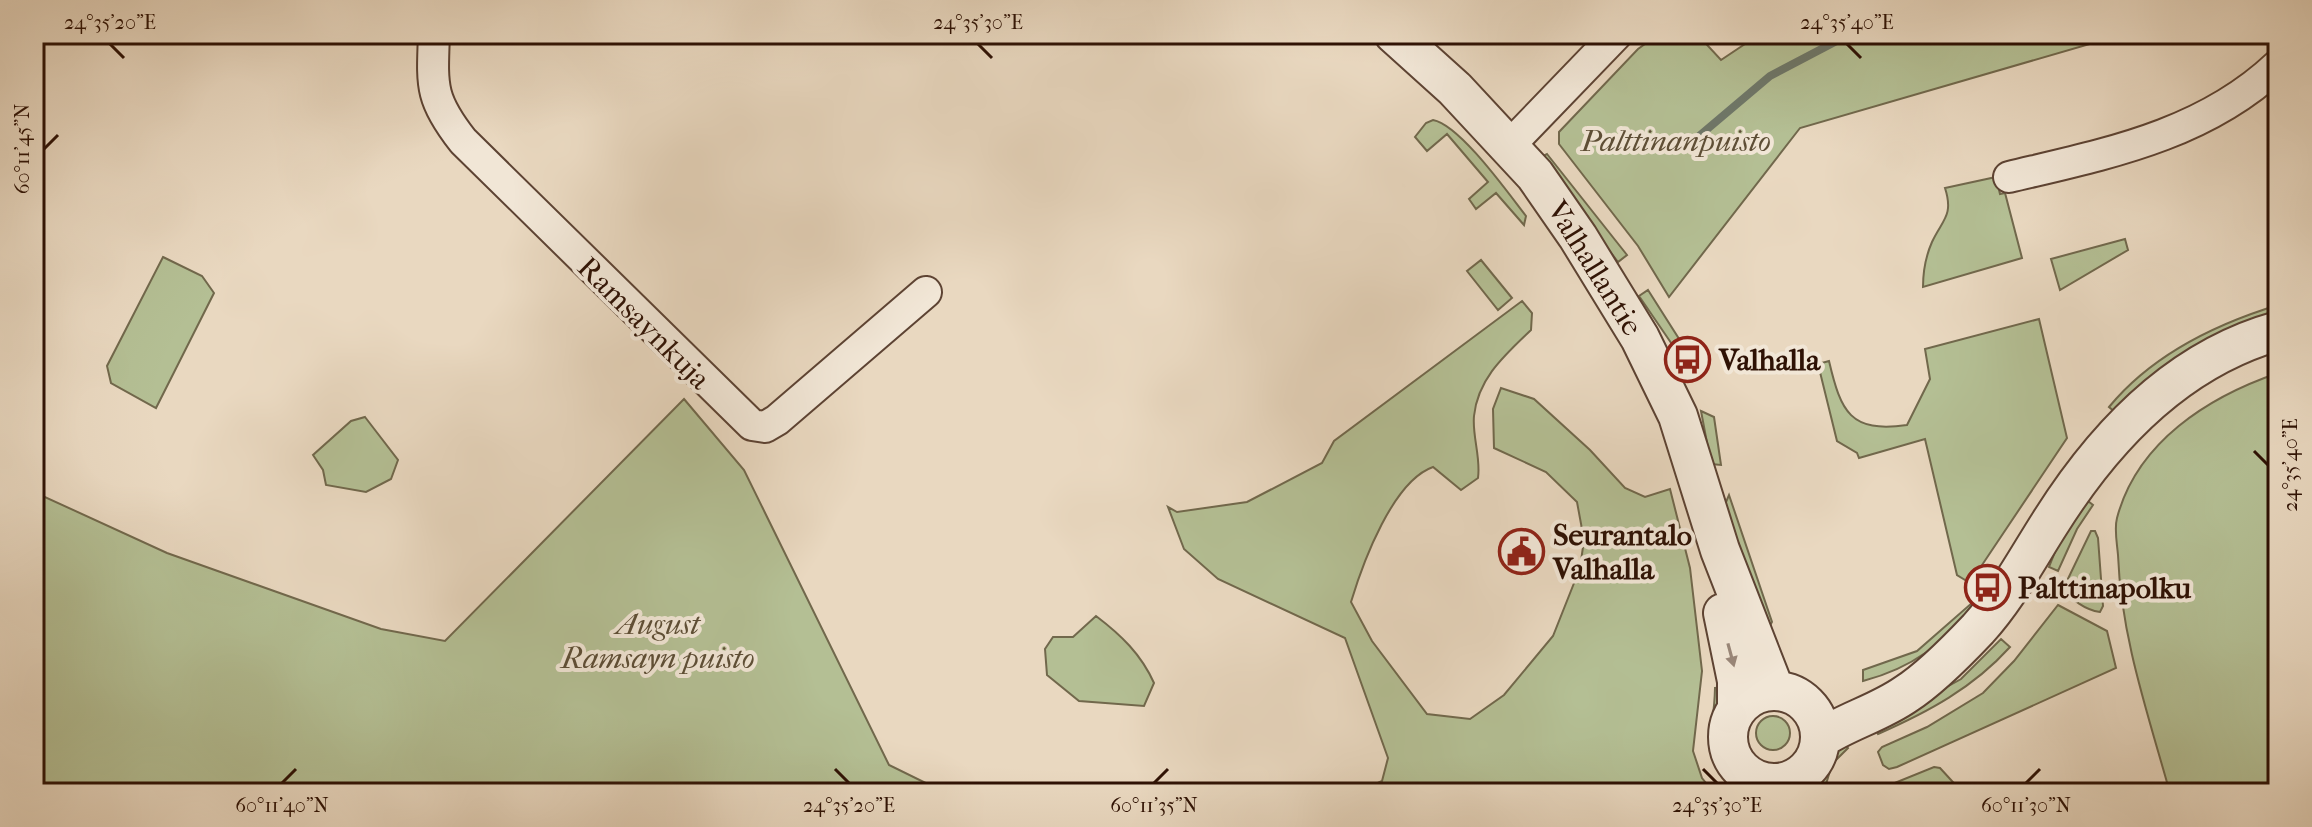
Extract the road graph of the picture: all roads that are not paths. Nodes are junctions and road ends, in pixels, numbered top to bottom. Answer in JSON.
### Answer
{"nodes":[{"id":1,"x":434,"y":34,"type":"edge"},
{"id":2,"x":1394,"y":34,"type":"edge"},
{"id":3,"x":1617,"y":34,"type":"edge"},
{"id":4,"x":2278,"y":65,"type":"edge"},
{"id":5,"x":1510,"y":145,"type":"junction"},
{"id":6,"x":2009,"y":177,"type":"dead end"},
{"id":7,"x":926,"y":292,"type":"dead end"},
{"id":8,"x":2278,"y":331,"type":"edge"},
{"id":9,"x":1720,"y":550,"type":"junction"},
{"id":10,"x":1941,"y":662,"type":"junction"},
{"id":11,"x":1788,"y":696,"type":"junction"},
{"id":12,"x":1737,"y":709,"type":"junction"},
{"id":13,"x":1811,"y":766,"type":"edge"},
{"id":14,"x":1769,"y":788,"type":"edge"}],
"edges":[{"from":1,"to":7,"type":"street","name":"Ramsaynkuja"},
{"from":2,"to":5,"type":"street","name":"Valhallantie"},
{"from":3,"to":5,"type":"street"},
{"from":4,"to":6,"type":"street"},
{"from":5,"to":9,"type":"street","name":"Valhallantie"},
{"from":8,"to":10,"type":"street"},
{"from":9,"to":11,"type":"street","name":"Valhallantie"},
{"from":9,"to":12,"type":"street","name":"Valhallantie","one_way":true},
{"from":10,"to":11,"type":"street"},
{"from":10,"to":13,"type":"street"},
{"from":11,"to":12,"type":"street"},
{"from":11,"to":13,"type":"street"},
{"from":12,"to":14,"type":"street"},
{"from":13,"to":14,"type":"street"}]}
